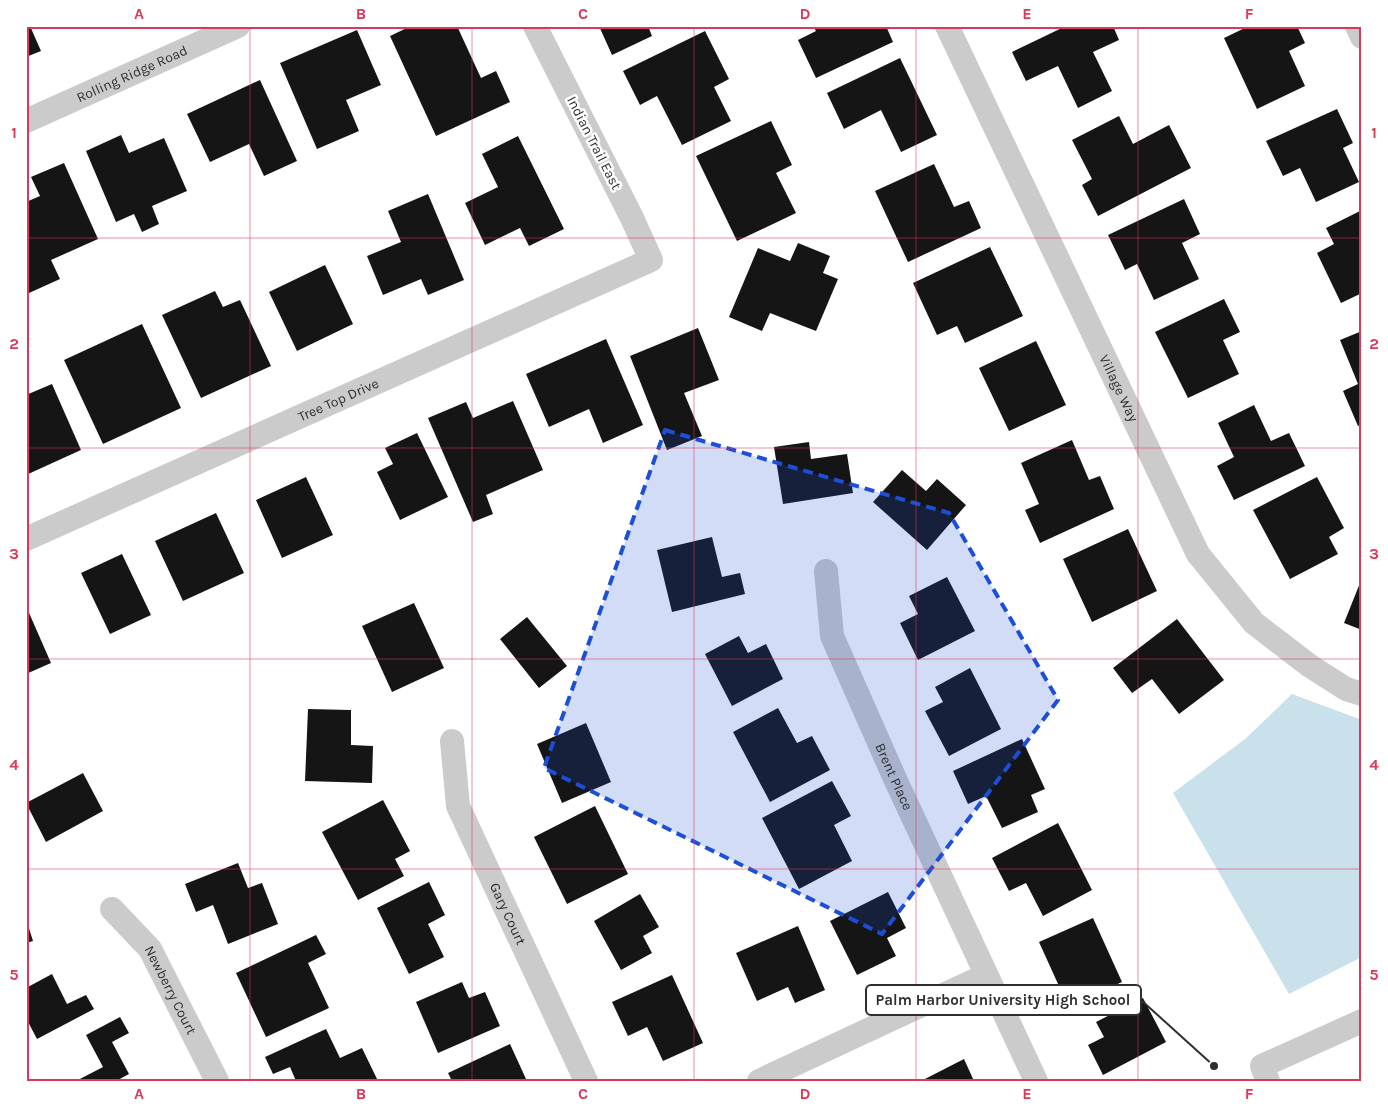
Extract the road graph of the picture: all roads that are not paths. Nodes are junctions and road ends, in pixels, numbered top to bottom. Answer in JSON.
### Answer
{"nodes":[{"id":1,"x":238,"y":26,"type":"edge"},
{"id":2,"x":536,"y":26,"type":"edge"},
{"id":3,"x":947,"y":26,"type":"edge"},
{"id":4,"x":1357,"y":26,"type":"edge"},
{"id":5,"x":1362,"y":37,"type":"edge"},
{"id":6,"x":26,"y":121,"type":"edge"},
{"id":7,"x":651,"y":260,"type":"joint"},
{"id":8,"x":26,"y":538,"type":"edge"},
{"id":9,"x":826,"y":571,"type":"dead end"},
{"id":10,"x":1362,"y":694,"type":"edge"},
{"id":11,"x":452,"y":741,"type":"dead end"},
{"id":12,"x":112,"y":909,"type":"dead end"},
{"id":13,"x":986,"y":975,"type":"junction"},
{"id":14,"x":1362,"y":1021,"type":"edge"},
{"id":15,"x":1265,"y":1073,"type":"edge"},
{"id":16,"x":217,"y":1081,"type":"edge"},
{"id":17,"x":586,"y":1081,"type":"edge"},
{"id":18,"x":759,"y":1081,"type":"edge"},
{"id":19,"x":1036,"y":1081,"type":"edge"}],
"edges":[{"from":1,"to":6,"type":"street","name":"Rolling Ridge Road"},
{"from":2,"to":7,"type":"street","name":"Indian Trail East"},
{"from":3,"to":10,"type":"street","name":"Village Way"},
{"from":4,"to":5,"type":"street"},
{"from":7,"to":8,"type":"street","name":"Tree Top Drive"},
{"from":9,"to":13,"type":"street","name":"Brent Place"},
{"from":11,"to":17,"type":"street","name":"Gary Court"},
{"from":12,"to":16,"type":"street","name":"Newberry Court"},
{"from":13,"to":18,"type":"street"},
{"from":13,"to":19,"type":"street","name":"Brent Place"},
{"from":14,"to":15,"type":"street"}]}
